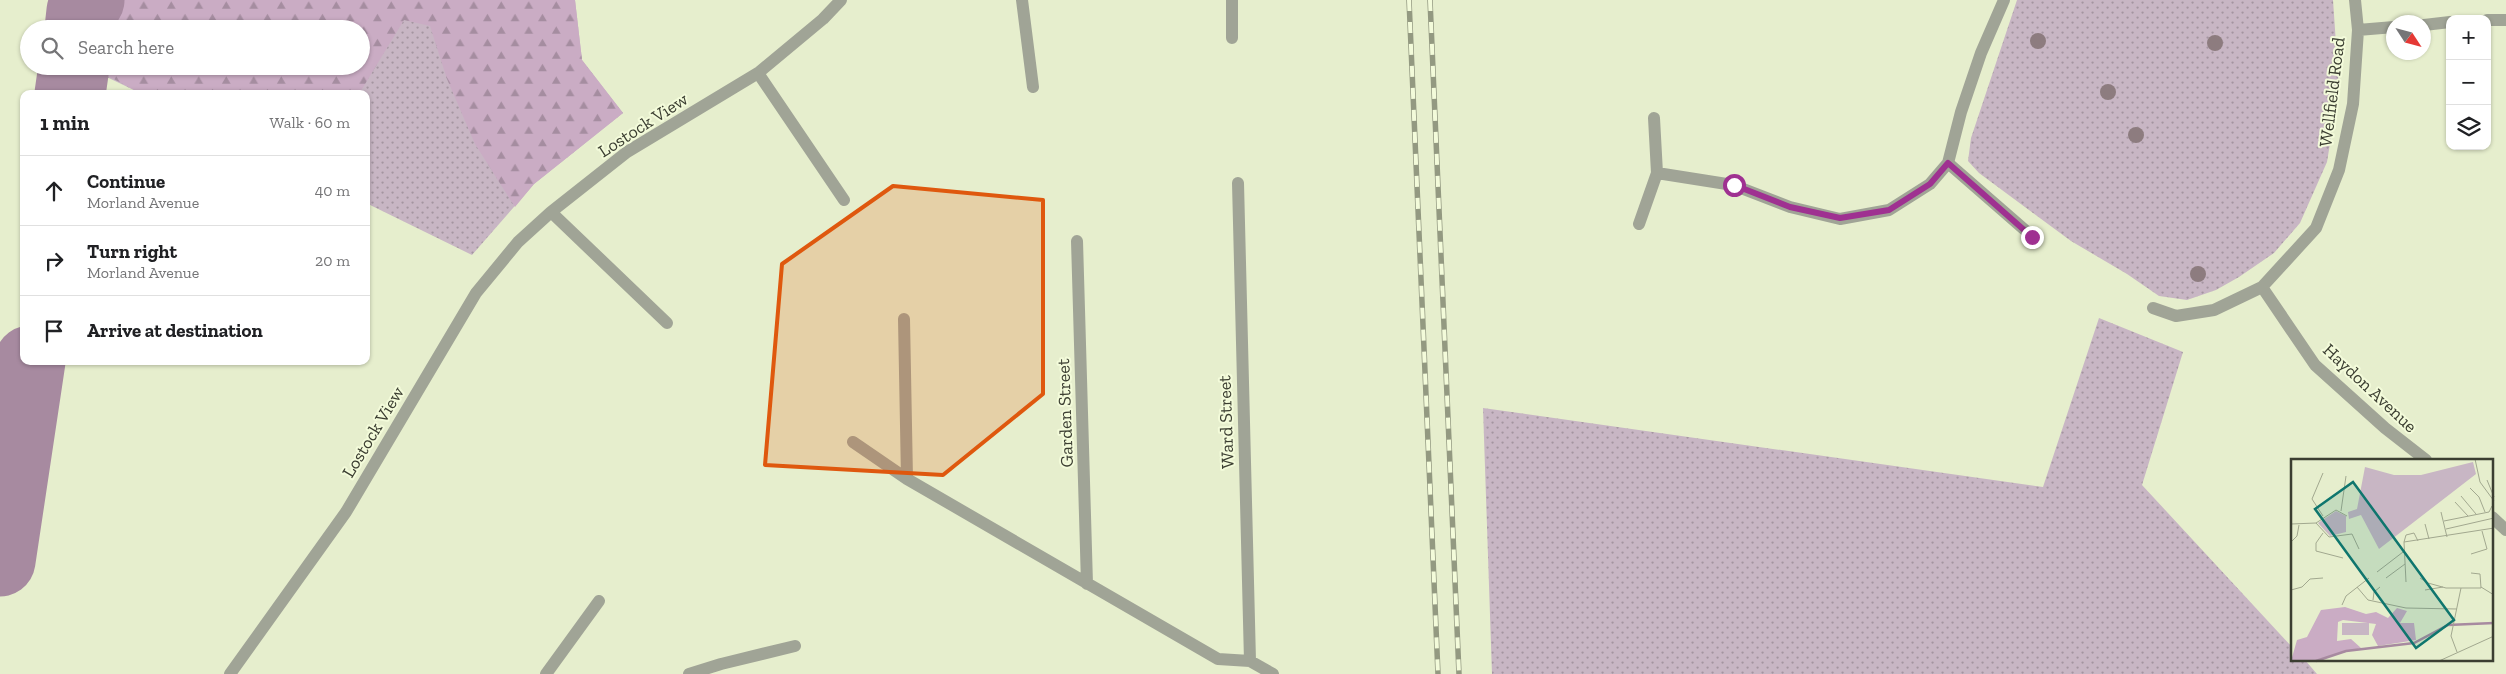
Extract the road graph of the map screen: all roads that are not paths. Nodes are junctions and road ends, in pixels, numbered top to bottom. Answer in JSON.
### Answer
{"nodes":[{"id":1,"x":841,"y":0,"type":"edge"},
{"id":2,"x":1022,"y":0,"type":"edge"},
{"id":3,"x":1232,"y":0,"type":"edge"},
{"id":4,"x":2004,"y":0,"type":"edge"},
{"id":5,"x":2355,"y":0,"type":"edge"},
{"id":6,"x":2491,"y":20,"type":"edge"},
{"id":7,"x":2506,"y":20,"type":"edge"},
{"id":8,"x":2446,"y":22,"type":"edge"},
{"id":9,"x":2431,"y":24,"type":"edge"},
{"id":10,"x":2386,"y":28,"type":"edge"},
{"id":11,"x":2358,"y":30,"type":"junction"},
{"id":12,"x":1232,"y":38,"type":"dead end"},
{"id":13,"x":758,"y":73,"type":"junction"},
{"id":14,"x":1033,"y":87,"type":"dead end"},
{"id":15,"x":1654,"y":118,"type":"dead end"},
{"id":16,"x":1948,"y":163,"type":"junction"},
{"id":17,"x":1658,"y":173,"type":"junction"},
{"id":18,"x":1238,"y":183,"type":"dead end"},
{"id":19,"x":844,"y":200,"type":"dead end"},
{"id":20,"x":551,"y":212,"type":"junction"},
{"id":21,"x":1639,"y":224,"type":"dead end"},
{"id":22,"x":2032,"y":237,"type":"dead end"},
{"id":23,"x":1077,"y":242,"type":"dead end"},
{"id":24,"x":2262,"y":287,"type":"junction"},
{"id":25,"x":2153,"y":308,"type":"dead end"},
{"id":26,"x":904,"y":319,"type":"dead end"},
{"id":27,"x":667,"y":323,"type":"dead end"},
{"id":28,"x":853,"y":442,"type":"dead end"},
{"id":29,"x":2425,"y":459,"type":"edge"},
{"id":30,"x":907,"y":479,"type":"junction"},
{"id":31,"x":2494,"y":519,"type":"edge"},
{"id":32,"x":2506,"y":530,"type":"edge"},
{"id":33,"x":1088,"y":584,"type":"junction"},
{"id":34,"x":599,"y":601,"type":"dead end"},
{"id":35,"x":795,"y":646,"type":"dead end"},
{"id":36,"x":1250,"y":661,"type":"junction"},
{"id":37,"x":230,"y":674,"type":"edge"},
{"id":38,"x":546,"y":674,"type":"edge"},
{"id":39,"x":690,"y":674,"type":"edge"},
{"id":40,"x":1273,"y":674,"type":"edge"}],
"edges":[{"from":1,"to":13,"type":"street","name":"Lostock View"},
{"from":2,"to":14,"type":"street"},
{"from":3,"to":12,"type":"street"},
{"from":4,"to":16,"type":"street"},
{"from":5,"to":11,"type":"street","name":"Wellfield Road"},
{"from":6,"to":7,"type":"street"},
{"from":8,"to":9,"type":"street"},
{"from":10,"to":11,"type":"street"},
{"from":11,"to":24,"type":"street","name":"Wellfield Road"},
{"from":13,"to":19,"type":"street"},
{"from":13,"to":20,"type":"street","name":"Lostock View"},
{"from":15,"to":17,"type":"street"},
{"from":16,"to":17,"type":"street"},
{"from":16,"to":22,"type":"street"},
{"from":17,"to":21,"type":"street"},
{"from":18,"to":36,"type":"street","name":"Ward Street"},
{"from":20,"to":27,"type":"street"},
{"from":20,"to":37,"type":"street","name":"Lostock View"},
{"from":23,"to":33,"type":"street","name":"Garden Street"},
{"from":24,"to":25,"type":"street","name":"Wellfield Road"},
{"from":24,"to":29,"type":"street","name":"Haydon Avenue"},
{"from":26,"to":30,"type":"street"},
{"from":28,"to":30,"type":"street"},
{"from":30,"to":33,"type":"street"},
{"from":31,"to":32,"type":"street"},
{"from":33,"to":36,"type":"street"},
{"from":34,"to":38,"type":"street"},
{"from":35,"to":39,"type":"street"},
{"from":36,"to":40,"type":"street"}]}
